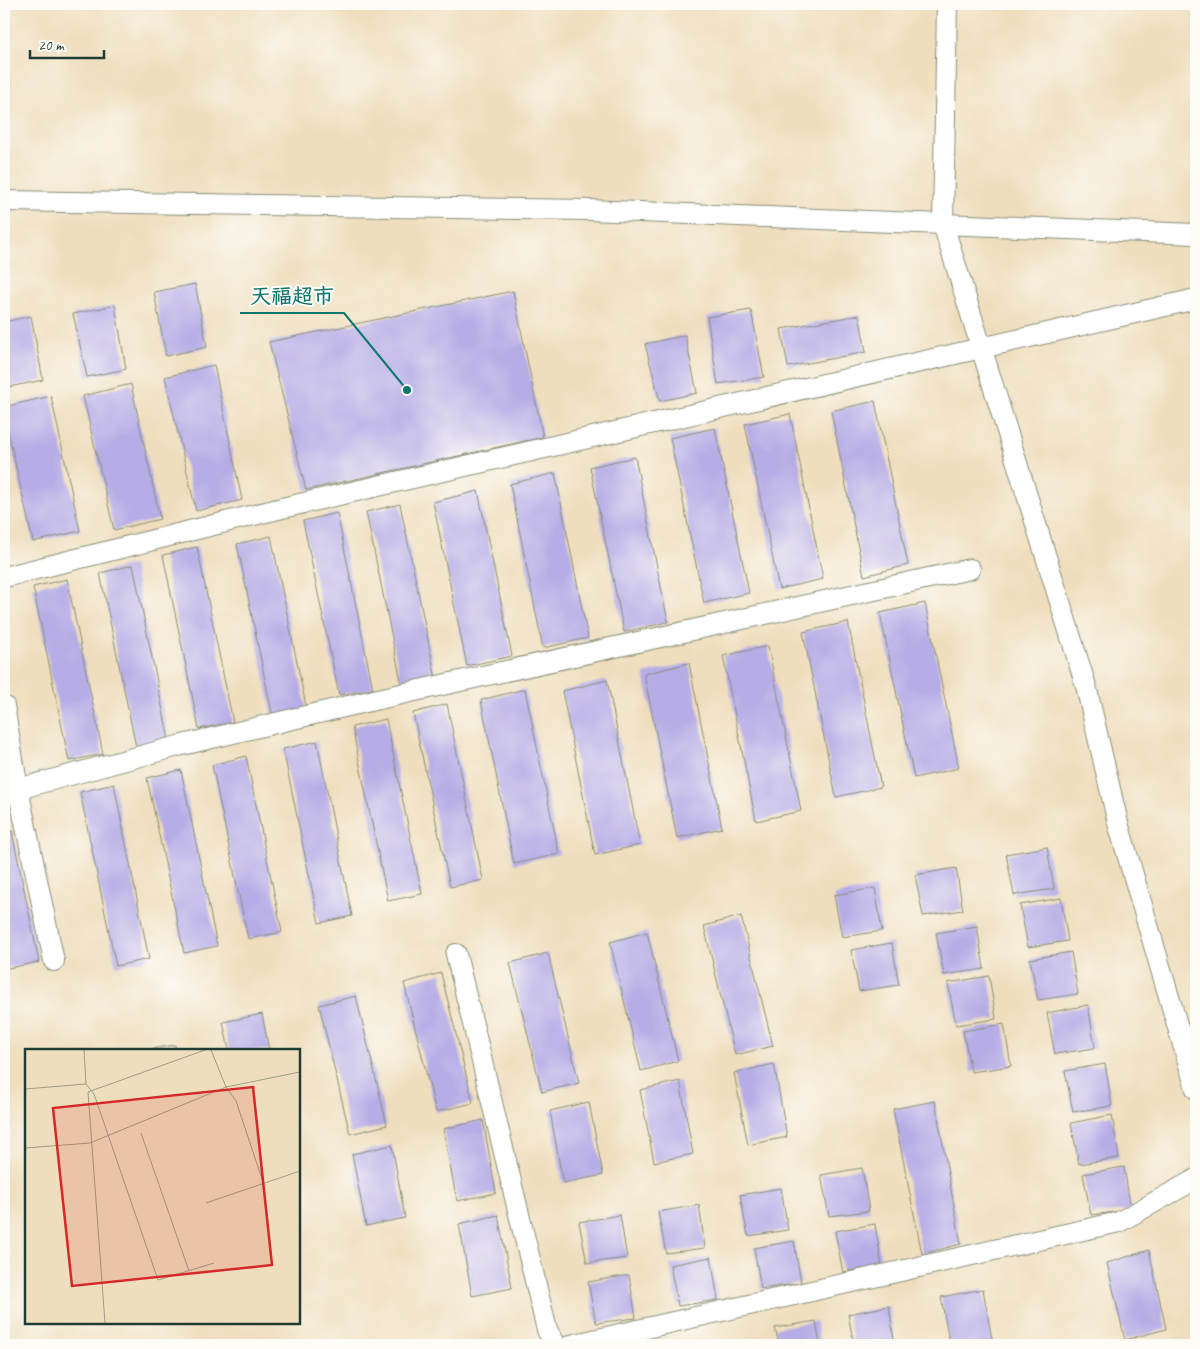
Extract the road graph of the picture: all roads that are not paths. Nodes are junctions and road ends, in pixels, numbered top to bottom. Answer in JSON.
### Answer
{"nodes":[{"id":1,"x":947,"y":4,"type":"edge"},
{"id":2,"x":4,"y":201,"type":"edge"},
{"id":3,"x":943,"y":224,"type":"junction"},
{"id":4,"x":1196,"y":234,"type":"edge"},
{"id":5,"x":1196,"y":299,"type":"edge"},
{"id":6,"x":980,"y":349,"type":"junction"},
{"id":7,"x":970,"y":569,"type":"dead end"},
{"id":8,"x":4,"y":577,"type":"edge"},
{"id":9,"x":4,"y":706,"type":"edge"},
{"id":10,"x":18,"y":789,"type":"junction"},
{"id":11,"x":456,"y":954,"type":"dead end"},
{"id":12,"x":54,"y":961,"type":"dead end"},
{"id":13,"x":1196,"y":1088,"type":"edge"},
{"id":14,"x":1196,"y":1179,"type":"edge"},
{"id":15,"x":556,"y":1345,"type":"edge"},
{"id":16,"x":571,"y":1345,"type":"edge"}],
"edges":[{"from":1,"to":3,"type":"street"},
{"from":2,"to":3,"type":"street"},
{"from":3,"to":4,"type":"street"},
{"from":3,"to":6,"type":"street"},
{"from":5,"to":6,"type":"street"},
{"from":6,"to":8,"type":"street"},
{"from":6,"to":13,"type":"street"},
{"from":7,"to":10,"type":"street"},
{"from":9,"to":10,"type":"street"},
{"from":10,"to":12,"type":"street"},
{"from":11,"to":15,"type":"street"},
{"from":14,"to":16,"type":"street"}]}
